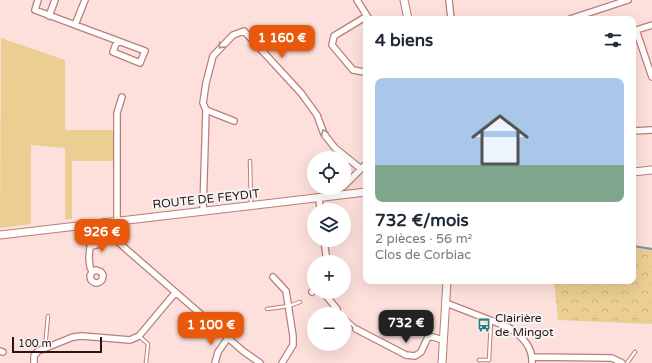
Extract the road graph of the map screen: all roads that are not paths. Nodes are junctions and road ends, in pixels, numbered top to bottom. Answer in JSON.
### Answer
{"nodes":[{"id":1,"x":38,"y":0,"type":"edge"},
{"id":2,"x":55,"y":0,"type":"edge"},
{"id":3,"x":85,"y":0,"type":"edge"},
{"id":4,"x":404,"y":0,"type":"edge"},
{"id":5,"x":449,"y":0,"type":"edge"},
{"id":6,"x":606,"y":0,"type":"edge"},
{"id":7,"x":628,"y":0,"type":"edge"},
{"id":8,"x":360,"y":1,"type":"edge"},
{"id":9,"x":606,"y":7,"type":"junction"},
{"id":10,"x":49,"y":16,"type":"junction"},
{"id":11,"x":368,"y":16,"type":"edge"},
{"id":12,"x":407,"y":16,"type":"edge"},
{"id":13,"x":451,"y":16,"type":"edge"},
{"id":14,"x":579,"y":16,"type":"edge"},
{"id":15,"x":363,"y":20,"type":"edge"},
{"id":16,"x":75,"y":25,"type":"junction"},
{"id":17,"x":652,"y":25,"type":"edge"},
{"id":18,"x":636,"y":29,"type":"edge"},
{"id":19,"x":636,"y":35,"type":"edge"},
{"id":20,"x":117,"y":41,"type":"junction"},
{"id":21,"x":363,"y":72,"type":"edge"},
{"id":22,"x":652,"y":77,"type":"edge"},
{"id":23,"x":122,"y":97,"type":"dead end"},
{"id":24,"x":206,"y":110,"type":"junction"},
{"id":25,"x":234,"y":121,"type":"dead end"},
{"id":26,"x":652,"y":130,"type":"edge"},
{"id":27,"x":636,"y":131,"type":"edge"},
{"id":28,"x":250,"y":162,"type":"dead end"},
{"id":29,"x":361,"y":169,"type":"joint"},
{"id":30,"x":652,"y":170,"type":"edge"},
{"id":31,"x":636,"y":172,"type":"edge"},
{"id":32,"x":351,"y":179,"type":"edge"},
{"id":33,"x":363,"y":192,"type":"edge"},
{"id":34,"x":351,"y":193,"type":"edge"},
{"id":35,"x":334,"y":195,"type":"edge"},
{"id":36,"x":319,"y":197,"type":"junction"},
{"id":37,"x":319,"y":203,"type":"edge"},
{"id":38,"x":251,"y":205,"type":"junction"},
{"id":39,"x":203,"y":210,"type":"junction"},
{"id":40,"x":117,"y":221,"type":"junction"},
{"id":41,"x":104,"y":222,"type":"junction"},
{"id":42,"x":111,"y":235,"type":"junction"},
{"id":43,"x":0,"y":236,"type":"edge"},
{"id":44,"x":92,"y":272,"type":"dead end"},
{"id":45,"x":273,"y":278,"type":"dead end"},
{"id":46,"x":447,"y":284,"type":"edge"},
{"id":47,"x":175,"y":293,"type":"junction"},
{"id":48,"x":329,"y":299,"type":"edge"},
{"id":49,"x":300,"y":302,"type":"dead end"},
{"id":50,"x":446,"y":304,"type":"junction"},
{"id":51,"x":289,"y":306,"type":"junction"},
{"id":52,"x":335,"y":307,"type":"edge"},
{"id":53,"x":267,"y":309,"type":"dead end"},
{"id":54,"x":48,"y":316,"type":"dead end"},
{"id":55,"x":491,"y":320,"type":"junction"},
{"id":56,"x":351,"y":324,"type":"edge"},
{"id":57,"x":356,"y":329,"type":"joint"},
{"id":58,"x":139,"y":336,"type":"junction"},
{"id":59,"x":228,"y":338,"type":"junction"},
{"id":60,"x":443,"y":340,"type":"junction"},
{"id":61,"x":45,"y":348,"type":"junction"},
{"id":62,"x":635,"y":352,"type":"dead end"},
{"id":63,"x":479,"y":360,"type":"dead end"},
{"id":64,"x":532,"y":360,"type":"edge"},
{"id":65,"x":34,"y":363,"type":"edge"},
{"id":66,"x":146,"y":363,"type":"edge"},
{"id":67,"x":215,"y":363,"type":"edge"},
{"id":68,"x":260,"y":363,"type":"edge"},
{"id":69,"x":282,"y":363,"type":"edge"},
{"id":70,"x":442,"y":363,"type":"edge"},
{"id":71,"x":622,"y":363,"type":"edge"},
{"id":72,"x":627,"y":363,"type":"edge"}],
"edges":[{"from":1,"to":10,"type":"street"},
{"from":2,"to":10,"type":"street"},
{"from":3,"to":16,"type":"street"},
{"from":4,"to":12,"type":"street"},
{"from":5,"to":13,"type":"street"},
{"from":6,"to":9,"type":"street"},
{"from":7,"to":9,"type":"street"},
{"from":8,"to":11,"type":"street"},
{"from":9,"to":14,"type":"street"},
{"from":10,"to":16,"type":"street"},
{"from":15,"to":21,"type":"street"},
{"from":16,"to":20,"type":"street"},
{"from":17,"to":18,"type":"street"},
{"from":19,"to":22,"type":"street"},
{"from":20,"to":20,"type":"street"},
{"from":23,"to":40,"type":"street"},
{"from":24,"to":25,"type":"street"},
{"from":29,"to":24,"type":"street","one_way":true},
{"from":24,"to":39,"type":"street"},
{"from":26,"to":27,"type":"street"},
{"from":28,"to":38,"type":"lane"},
{"from":29,"to":32,"type":"street"},
{"from":30,"to":31,"type":"street"},
{"from":33,"to":34,"type":"street","name":"ROUTE DE FEYDIT"},
{"from":35,"to":36,"type":"street","name":"ROUTE DE FEYDIT"},
{"from":36,"to":37,"type":"street"},
{"from":36,"to":38,"type":"street","name":"ROUTE DE FEYDIT"},
{"from":38,"to":39,"type":"street","name":"ROUTE DE FEYDIT"},
{"from":39,"to":40,"type":"street","name":"ROUTE DE FEYDIT"},
{"from":40,"to":41,"type":"street","name":"ROUTE DE FEYDIT"},
{"from":41,"to":42,"type":"street"},
{"from":41,"to":43,"type":"street","name":"ROUTE DE FEYDIT"},
{"from":42,"to":44,"type":"street"},
{"from":42,"to":47,"type":"street"},
{"from":45,"to":51,"type":"street"},
{"from":46,"to":50,"type":"street"},
{"from":47,"to":58,"type":"street"},
{"from":47,"to":59,"type":"street"},
{"from":48,"to":52,"type":"street"},
{"from":49,"to":51,"type":"lane"},
{"from":50,"to":55,"type":"street"},
{"from":50,"to":60,"type":"street"},
{"from":51,"to":53,"type":"lane"},
{"from":51,"to":69,"type":"street"},
{"from":54,"to":61,"type":"lane"},
{"from":55,"to":63,"type":"lane"},
{"from":55,"to":64,"type":"street"},
{"from":56,"to":57,"type":"lane"},
{"from":57,"to":60,"type":"street"},
{"from":58,"to":61,"type":"street"},
{"from":58,"to":66,"type":"lane"},
{"from":59,"to":67,"type":"street"},
{"from":59,"to":68,"type":"street"},
{"from":60,"to":70,"type":"street"},
{"from":61,"to":65,"type":"street"},
{"from":62,"to":72,"type":"lane"},
{"from":64,"to":71,"type":"street"}]}
